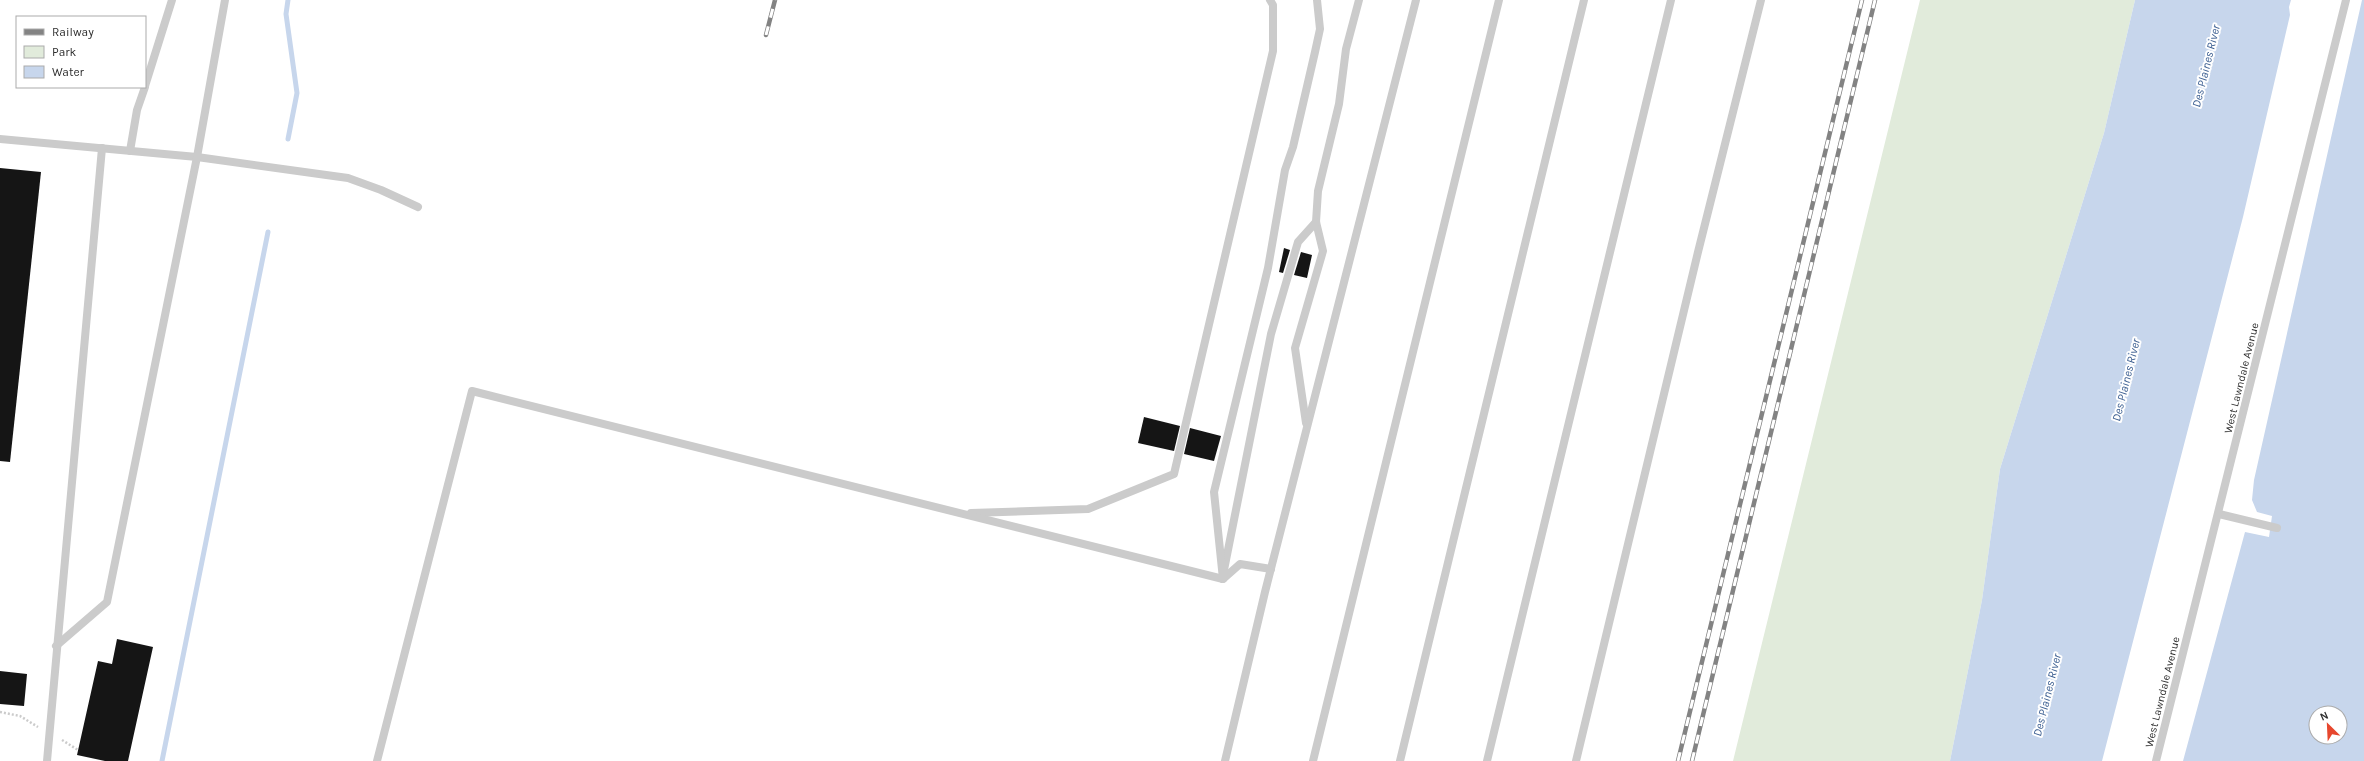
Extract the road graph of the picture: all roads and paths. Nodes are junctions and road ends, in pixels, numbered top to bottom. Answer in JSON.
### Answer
{"nodes":[{"id":1,"x":172,"y":0,"type":"edge"},
{"id":2,"x":225,"y":0,"type":"edge"},
{"id":3,"x":1270,"y":0,"type":"edge"},
{"id":4,"x":1317,"y":0,"type":"edge"},
{"id":5,"x":1359,"y":0,"type":"edge"},
{"id":6,"x":1416,"y":0,"type":"edge"},
{"id":7,"x":1499,"y":0,"type":"edge"},
{"id":8,"x":1584,"y":0,"type":"edge"},
{"id":9,"x":1671,"y":0,"type":"edge"},
{"id":10,"x":1762,"y":0,"type":"edge"},
{"id":11,"x":2346,"y":0,"type":"edge"},
{"id":12,"x":146,"y":83,"type":"edge"},
{"id":13,"x":144,"y":88,"type":"edge"},
{"id":14,"x":0,"y":139,"type":"edge"},
{"id":15,"x":102,"y":148,"type":"junction"},
{"id":16,"x":130,"y":151,"type":"junction"},
{"id":17,"x":197,"y":157,"type":"junction"},
{"id":18,"x":418,"y":207,"type":"dead end"},
{"id":19,"x":1316,"y":222,"type":"junction"},
{"id":20,"x":1307,"y":428,"type":"junction"},
{"id":21,"x":961,"y":513,"type":"junction"},
{"id":22,"x":2219,"y":514,"type":"junction"},
{"id":23,"x":2277,"y":528,"type":"dead end"},
{"id":24,"x":1271,"y":569,"type":"junction"},
{"id":25,"x":1223,"y":579,"type":"junction"},
{"id":26,"x":56,"y":646,"type":"junction"},
{"id":27,"x":47,"y":761,"type":"edge"},
{"id":28,"x":377,"y":761,"type":"edge"},
{"id":29,"x":1225,"y":761,"type":"edge"},
{"id":30,"x":1313,"y":761,"type":"edge"},
{"id":31,"x":1400,"y":761,"type":"edge"},
{"id":32,"x":1487,"y":761,"type":"edge"},
{"id":33,"x":1576,"y":761,"type":"edge"},
{"id":34,"x":2156,"y":761,"type":"edge"}],
"edges":[{"from":1,"to":12,"type":"lane"},
{"from":2,"to":17,"type":"lane"},
{"from":3,"to":21,"type":"lane"},
{"from":4,"to":25,"type":"lane"},
{"from":5,"to":19,"type":"lane"},
{"from":6,"to":20,"type":"lane"},
{"from":7,"to":30,"type":"lane"},
{"from":8,"to":31,"type":"lane"},
{"from":9,"to":32,"type":"lane"},
{"from":10,"to":33,"type":"lane"},
{"from":11,"to":22,"type":"lane","name":"West Lawndale Avenue"},
{"from":13,"to":16,"type":"lane"},
{"from":14,"to":15,"type":"lane"},
{"from":15,"to":16,"type":"lane"},
{"from":15,"to":26,"type":"lane"},
{"from":16,"to":17,"type":"lane"},
{"from":17,"to":18,"type":"lane"},
{"from":17,"to":26,"type":"lane"},
{"from":19,"to":20,"type":"lane"},
{"from":19,"to":25,"type":"lane"},
{"from":20,"to":24,"type":"lane"},
{"from":21,"to":25,"type":"lane"},
{"from":21,"to":28,"type":"lane"},
{"from":22,"to":23,"type":"lane"},
{"from":22,"to":34,"type":"lane","name":"West Lawndale Avenue"},
{"from":24,"to":25,"type":"lane"},
{"from":24,"to":29,"type":"lane"},
{"from":26,"to":27,"type":"lane"}]}
